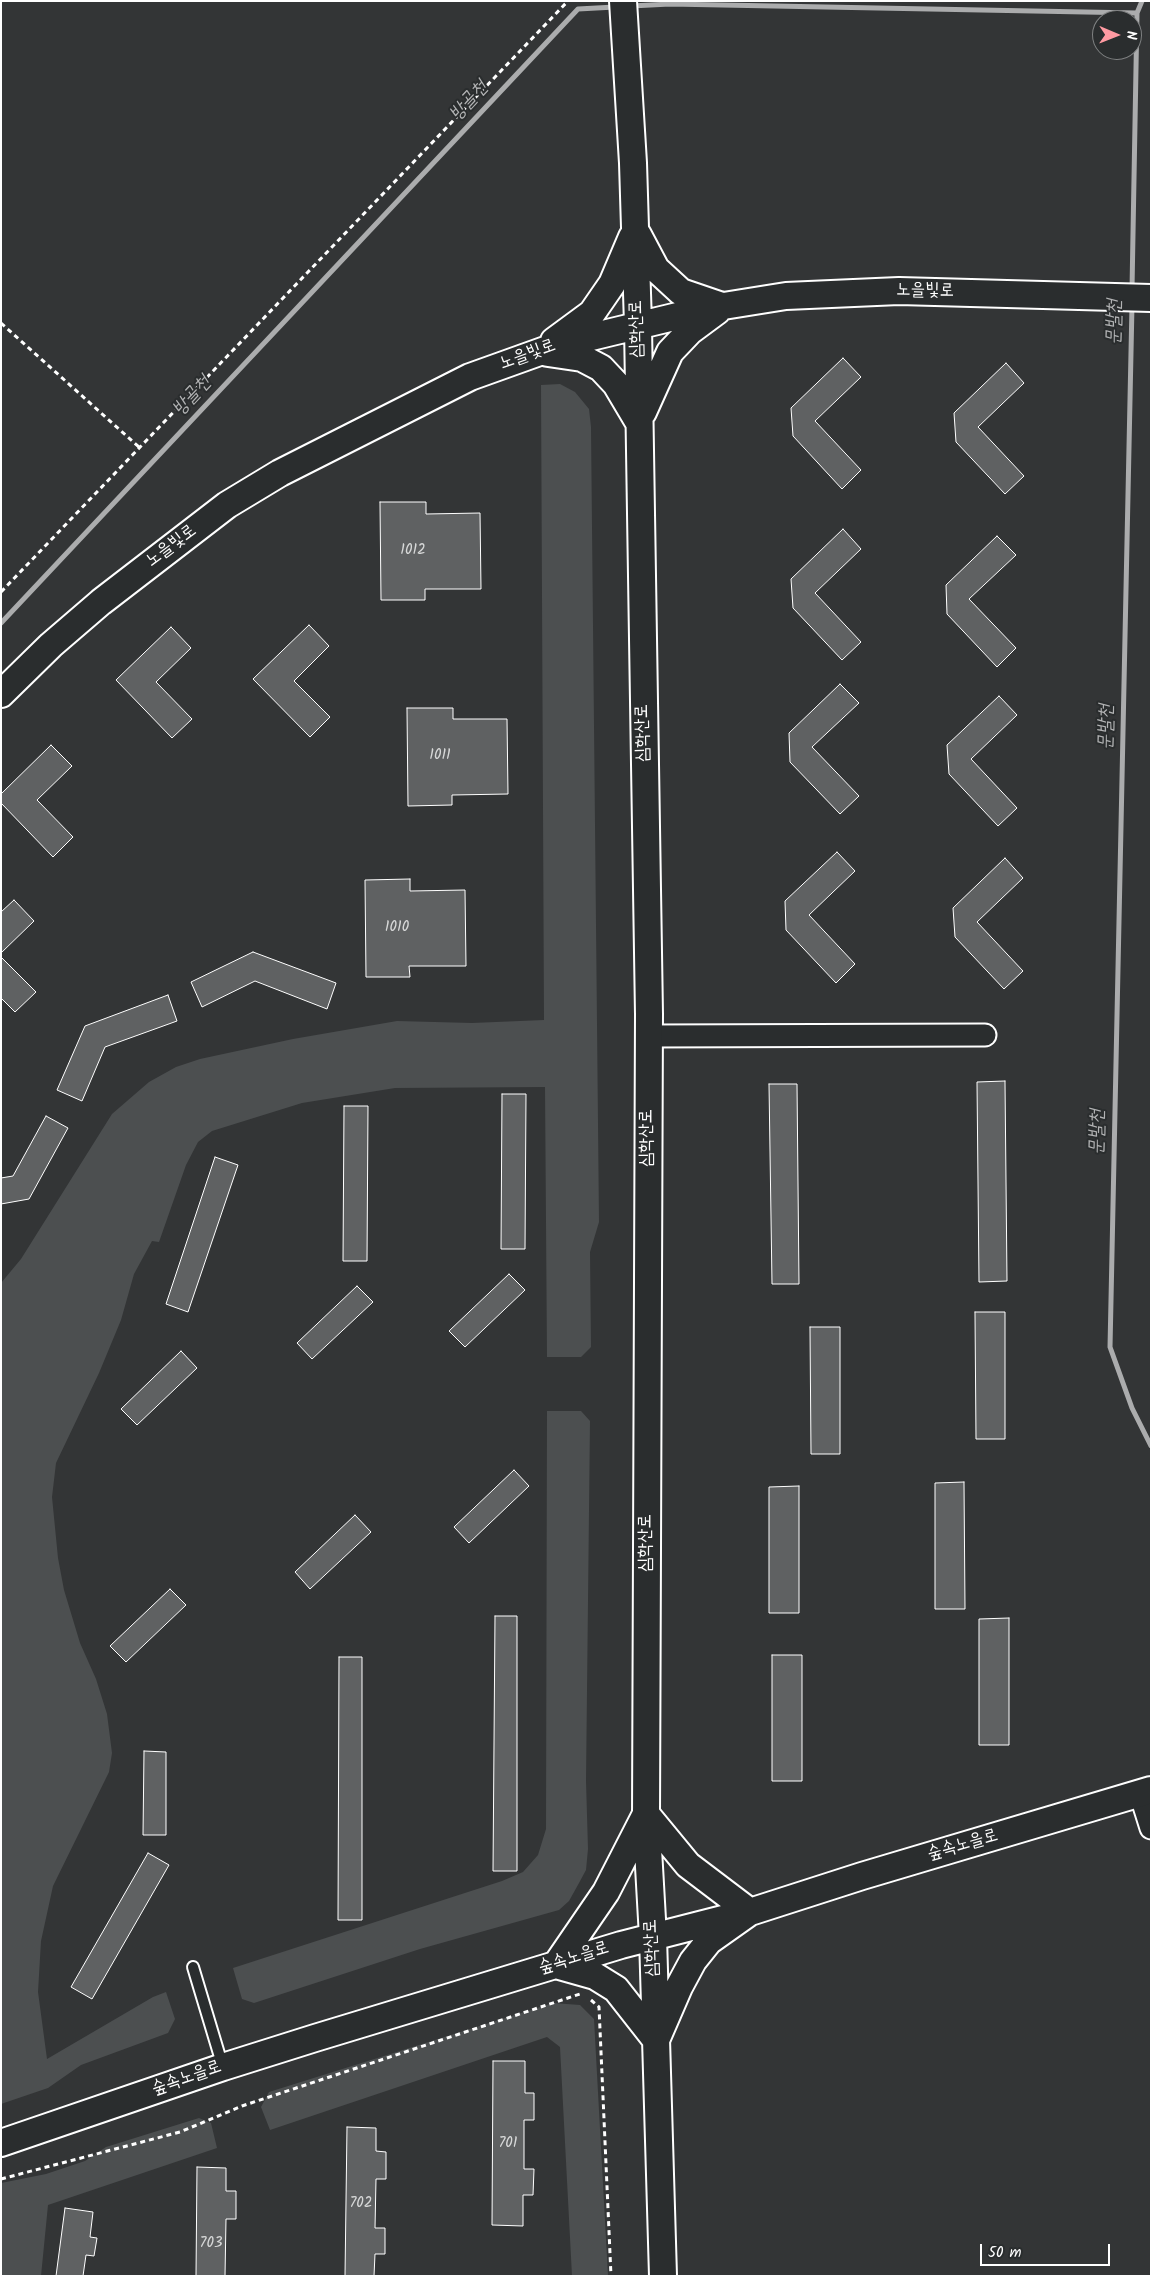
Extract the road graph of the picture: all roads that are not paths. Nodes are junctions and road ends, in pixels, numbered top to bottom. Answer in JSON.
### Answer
{"nodes":[{"id":1,"x":623,"y":1,"type":"edge"},
{"id":2,"x":635,"y":230,"type":"junction"},
{"id":3,"x":1151,"y":298,"type":"edge"},
{"id":4,"x":722,"y":306,"type":"junction"},
{"id":5,"x":638,"y":325,"type":"junction"},
{"id":6,"x":540,"y":352,"type":"junction"},
{"id":7,"x":639,"y":422,"type":"junction"},
{"id":8,"x":1,"y":694,"type":"edge"},
{"id":9,"x":985,"y":1035,"type":"dead end"},
{"id":10,"x":649,"y":1036,"type":"junction"},
{"id":11,"x":1146,"y":1792,"type":"edge"},
{"id":12,"x":646,"y":1814,"type":"junction"},
{"id":13,"x":1151,"y":1828,"type":"edge"},
{"id":14,"x":750,"y":1912,"type":"junction"},
{"id":15,"x":653,"y":1937,"type":"junction"},
{"id":16,"x":556,"y":1965,"type":"junction"},
{"id":17,"x":193,"y":1967,"type":"dead end"},
{"id":18,"x":656,"y":2040,"type":"junction"},
{"id":19,"x":223,"y":2067,"type":"junction"},
{"id":20,"x":1,"y":2143,"type":"edge"},
{"id":21,"x":663,"y":2276,"type":"edge"}],
"edges":[{"from":1,"to":2,"type":"street","name":"심학산로"},
{"from":2,"to":4,"type":"street"},
{"from":2,"to":5,"type":"street","name":"심학산로"},
{"from":2,"to":6,"type":"street"},
{"from":3,"to":4,"type":"street","name":"노을빛로"},
{"from":4,"to":5,"type":"street","name":"노을빛로"},
{"from":4,"to":7,"type":"street"},
{"from":5,"to":6,"type":"street","name":"노을빛로"},
{"from":5,"to":7,"type":"street","name":"심학산로"},
{"from":6,"to":7,"type":"street"},
{"from":6,"to":8,"type":"street","name":"노을빛로"},
{"from":7,"to":10,"type":"street","name":"심학산로"},
{"from":9,"to":10,"type":"street"},
{"from":10,"to":12,"type":"street","name":"심학산로"},
{"from":11,"to":13,"type":"street"},
{"from":11,"to":14,"type":"street","name":"숲속노을로"},
{"from":12,"to":14,"type":"street"},
{"from":12,"to":15,"type":"street","name":"심학산로"},
{"from":12,"to":16,"type":"street"},
{"from":14,"to":15,"type":"street","name":"숲속노을로"},
{"from":14,"to":18,"type":"street"},
{"from":15,"to":16,"type":"street","name":"숲속노을로"},
{"from":15,"to":18,"type":"street","name":"심학산로"},
{"from":16,"to":18,"type":"street"},
{"from":16,"to":19,"type":"street","name":"숲속노을로"},
{"from":17,"to":19,"type":"lane"},
{"from":18,"to":21,"type":"street","name":"심학산로"},
{"from":19,"to":20,"type":"street","name":"숲속노을로"}]}
